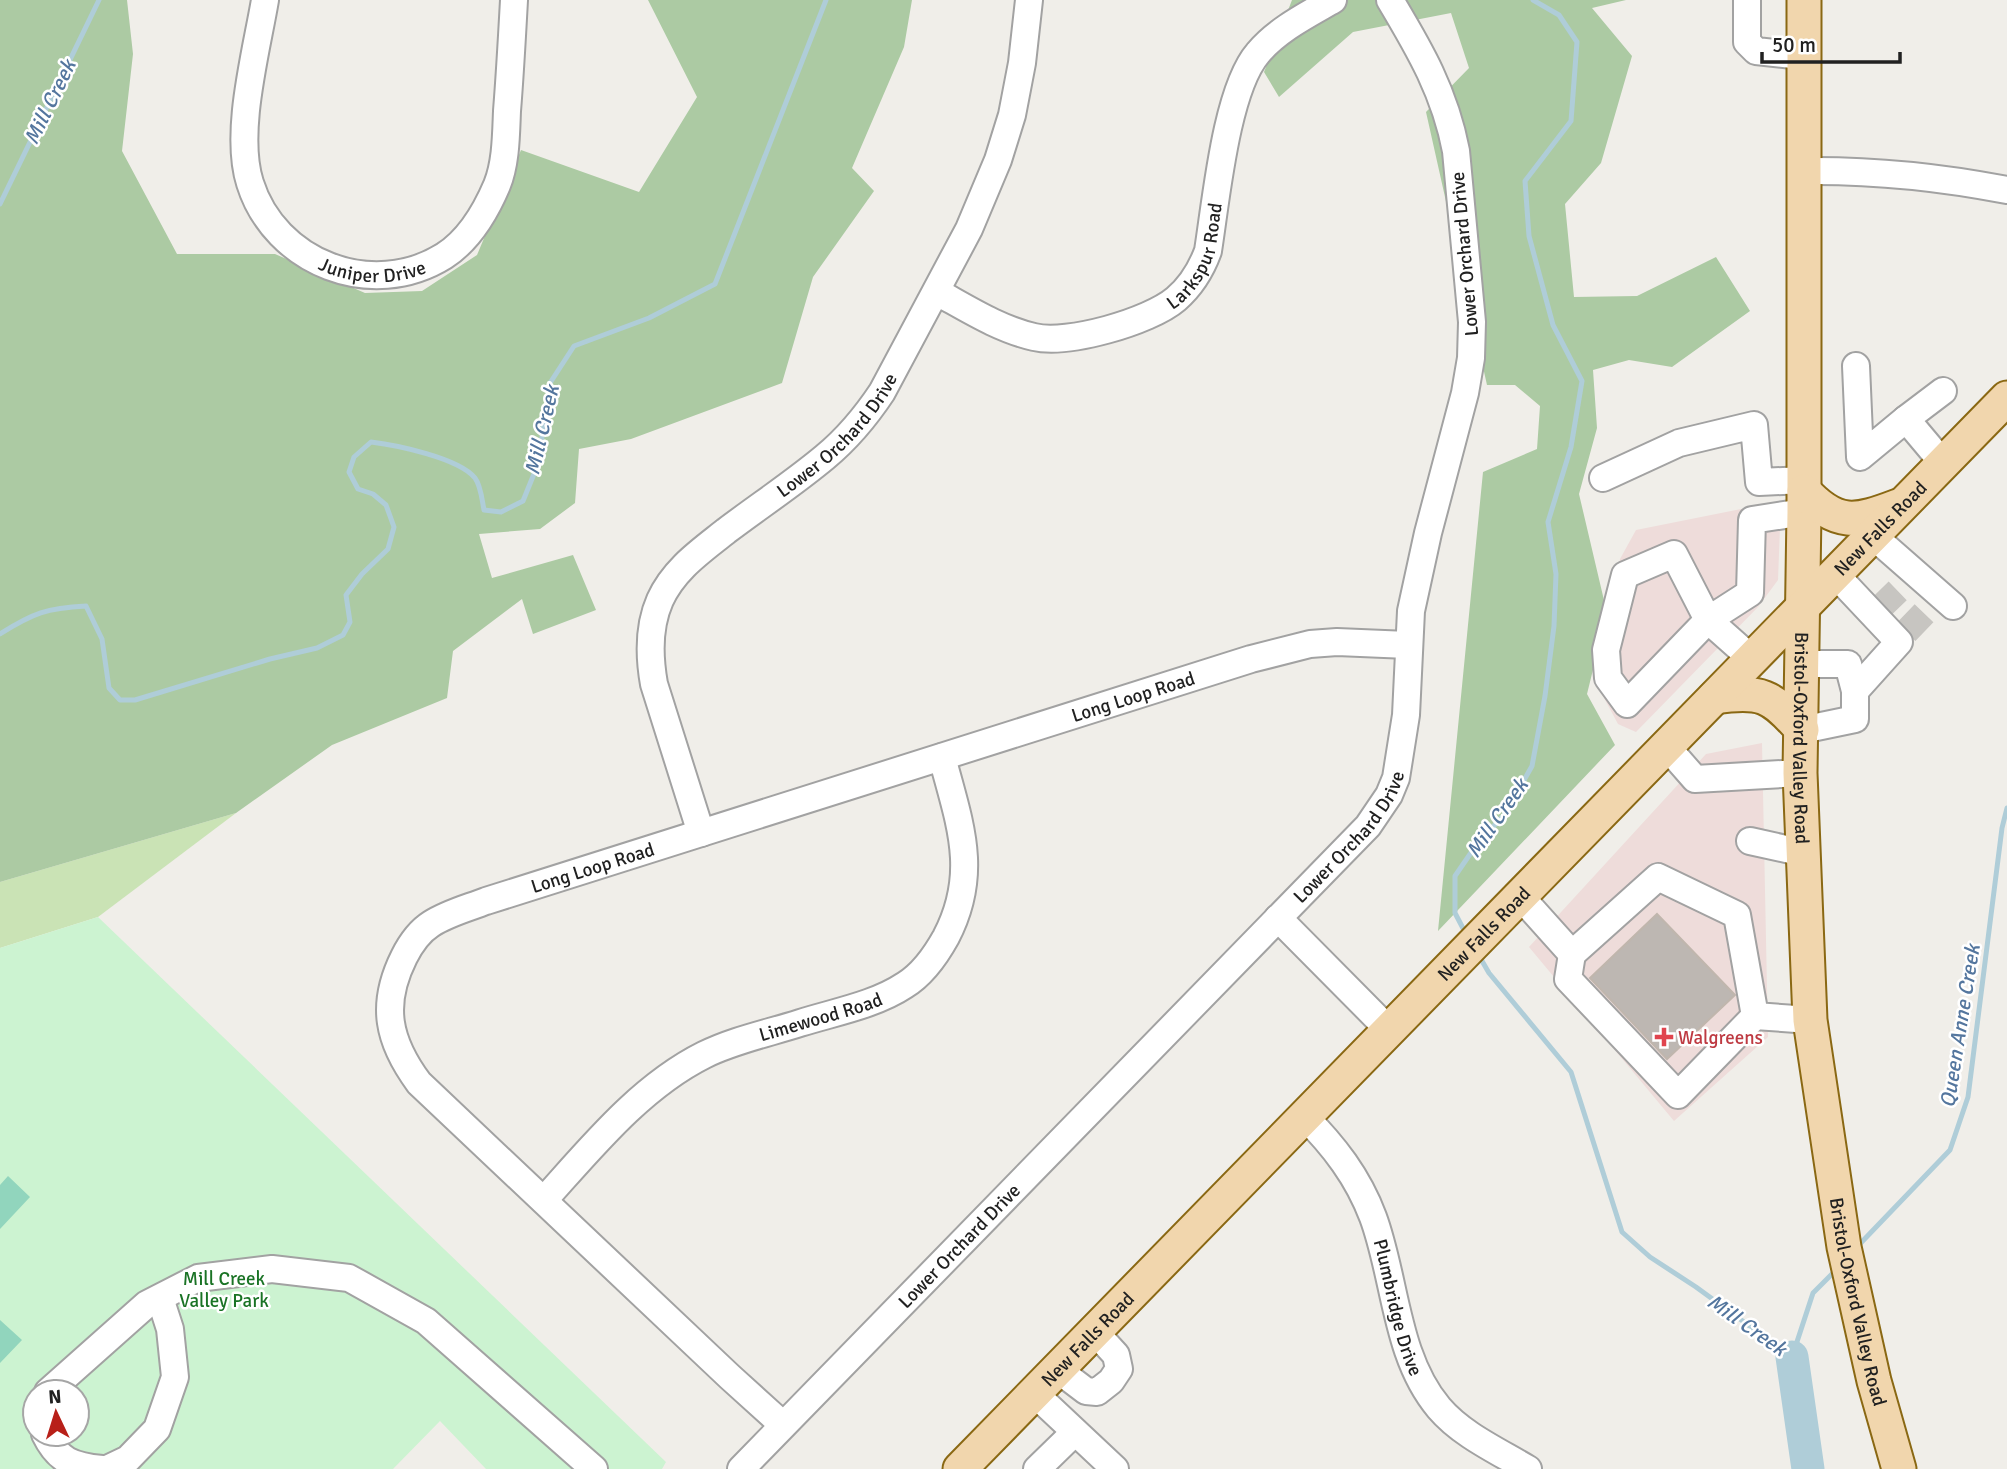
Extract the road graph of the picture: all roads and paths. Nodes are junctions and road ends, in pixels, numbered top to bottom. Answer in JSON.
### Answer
{"nodes":[{"id":1,"x":265,"y":0,"type":"edge"},
{"id":2,"x":514,"y":0,"type":"edge"},
{"id":3,"x":1029,"y":0,"type":"edge"},
{"id":4,"x":1332,"y":0,"type":"edge"},
{"id":5,"x":1390,"y":0,"type":"edge"},
{"id":6,"x":1747,"y":0,"type":"edge"},
{"id":7,"x":1804,"y":0,"type":"edge"},
{"id":8,"x":1802,"y":56,"type":"junction"},
{"id":9,"x":1802,"y":170,"type":"junction"},
{"id":10,"x":2007,"y":190,"type":"edge"},
{"id":11,"x":937,"y":292,"type":"junction"},
{"id":12,"x":1856,"y":366,"type":"dead end"},
{"id":13,"x":1943,"y":391,"type":"dead end"},
{"id":14,"x":2007,"y":398,"type":"edge"},
{"id":15,"x":1906,"y":419,"type":"junction"},
{"id":16,"x":1943,"y":463,"type":"junction"},
{"id":17,"x":1603,"y":478,"type":"dead end"},
{"id":18,"x":1804,"y":494,"type":"junction"},
{"id":19,"x":1903,"y":503,"type":"junction"},
{"id":20,"x":1872,"y":535,"type":"junction"},
{"id":21,"x":1835,"y":573,"type":"junction"},
{"id":22,"x":1928,"y":593,"type":"dead end"},
{"id":23,"x":1803,"y":609,"type":"junction"},
{"id":24,"x":1708,"y":620,"type":"junction"},
{"id":25,"x":1408,"y":645,"type":"junction"},
{"id":26,"x":1752,"y":659,"type":"junction"},
{"id":27,"x":1801,"y":664,"type":"junction"},
{"id":28,"x":1855,"y":691,"type":"junction"},
{"id":29,"x":1715,"y":697,"type":"junction"},
{"id":30,"x":1802,"y":730,"type":"junction"},
{"id":31,"x":1667,"y":747,"type":"junction"},
{"id":32,"x":942,"y":757,"type":"junction"},
{"id":33,"x":1800,"y":773,"type":"junction"},
{"id":34,"x":701,"y":833,"type":"junction"},
{"id":35,"x":1750,"y":841,"type":"dead end"},
{"id":36,"x":1804,"y":853,"type":"junction"},
{"id":37,"x":1520,"y":896,"type":"junction"},
{"id":38,"x":1278,"y":918,"type":"junction"},
{"id":39,"x":1570,"y":966,"type":"junction"},
{"id":40,"x":1755,"y":1016,"type":"junction"},
{"id":41,"x":1810,"y":1020,"type":"junction"},
{"id":42,"x":1389,"y":1030,"type":"junction"},
{"id":43,"x":1304,"y":1116,"type":"junction"},
{"id":44,"x":544,"y":1200,"type":"junction"},
{"id":45,"x":160,"y":1298,"type":"junction"},
{"id":46,"x":1094,"y":1331,"type":"junction"},
{"id":47,"x":1057,"y":1369,"type":"junction"},
{"id":48,"x":64,"y":1378,"type":"edge"},
{"id":49,"x":1034,"y":1393,"type":"junction"},
{"id":50,"x":783,"y":1425,"type":"junction"},
{"id":51,"x":1075,"y":1432,"type":"junction"},
{"id":52,"x":52,"y":1448,"type":"edge"},
{"id":53,"x":969,"y":1466,"type":"edge"},
{"id":54,"x":104,"y":1469,"type":"edge"},
{"id":55,"x":594,"y":1469,"type":"edge"},
{"id":56,"x":740,"y":1469,"type":"edge"},
{"id":57,"x":1037,"y":1469,"type":"edge"},
{"id":58,"x":1115,"y":1469,"type":"edge"},
{"id":59,"x":1528,"y":1469,"type":"edge"},
{"id":60,"x":1899,"y":1469,"type":"edge"}],
"edges":[{"from":1,"to":2,"type":"street","name":"Juniper Drive"},
{"from":3,"to":11,"type":"street","name":"Lower Orchard Drive"},
{"from":4,"to":11,"type":"street","name":"Larkspur Road"},
{"from":5,"to":25,"type":"street","name":"Lower Orchard Drive"},
{"from":6,"to":8,"type":"street"},
{"from":7,"to":8,"type":"main road","name":"Bristol-Oxford Valley Road"},
{"from":8,"to":9,"type":"main road","name":"Bristol-Oxford Valley Road"},
{"from":9,"to":10,"type":"street"},
{"from":9,"to":18,"type":"main road","name":"Bristol-Oxford Valley Road"},
{"from":11,"to":34,"type":"street","name":"Lower Orchard Drive"},
{"from":12,"to":15,"type":"street"},
{"from":13,"to":15,"type":"street"},
{"from":14,"to":16,"type":"main road","name":"New Falls Road"},
{"from":15,"to":16,"type":"street"},
{"from":16,"to":19,"type":"main road","name":"New Falls Road"},
{"from":17,"to":18,"type":"street"},
{"from":18,"to":19,"type":"main road"},
{"from":18,"to":23,"type":"main road","name":"Bristol-Oxford Valley Road"},
{"from":18,"to":24,"type":"street"},
{"from":19,"to":20,"type":"main road","name":"New Falls Road"},
{"from":20,"to":21,"type":"main road","name":"New Falls Road"},
{"from":20,"to":22,"type":"street"},
{"from":21,"to":23,"type":"main road","name":"New Falls Road"},
{"from":21,"to":28,"type":"street"},
{"from":23,"to":26,"type":"main road","name":"New Falls Road"},
{"from":23,"to":27,"type":"main road","name":"Bristol-Oxford Valley Road"},
{"from":24,"to":24,"type":"street"},
{"from":24,"to":26,"type":"street"},
{"from":25,"to":32,"type":"street","name":"Long Loop Road"},
{"from":25,"to":38,"type":"street","name":"Lower Orchard Drive"},
{"from":26,"to":29,"type":"main road","name":"New Falls Road"},
{"from":27,"to":28,"type":"street"},
{"from":27,"to":30,"type":"main road","name":"Bristol-Oxford Valley Road"},
{"from":28,"to":30,"type":"street"},
{"from":29,"to":30,"type":"main road"},
{"from":29,"to":31,"type":"main road","name":"New Falls Road"},
{"from":30,"to":33,"type":"main road","name":"Bristol-Oxford Valley Road"},
{"from":31,"to":33,"type":"street"},
{"from":31,"to":37,"type":"main road","name":"New Falls Road"},
{"from":32,"to":34,"type":"street","name":"Long Loop Road"},
{"from":32,"to":44,"type":"street","name":"Limewood Road"},
{"from":33,"to":36,"type":"main road","name":"Bristol-Oxford Valley Road"},
{"from":34,"to":44,"type":"street","name":"Long Loop Road"},
{"from":35,"to":36,"type":"street"},
{"from":36,"to":41,"type":"main road","name":"Bristol-Oxford Valley Road"},
{"from":37,"to":39,"type":"street"},
{"from":37,"to":42,"type":"main road","name":"New Falls Road"},
{"from":38,"to":42,"type":"street"},
{"from":38,"to":50,"type":"street","name":"Lower Orchard Drive"},
{"from":39,"to":40,"type":"street"},
{"from":39,"to":40,"type":"street"},
{"from":40,"to":41,"type":"street"},
{"from":41,"to":60,"type":"main road","name":"Bristol-Oxford Valley Road"},
{"from":42,"to":43,"type":"main road","name":"New Falls Road"},
{"from":43,"to":46,"type":"main road","name":"New Falls Road"},
{"from":43,"to":59,"type":"street","name":"Plumbridge Drive"},
{"from":44,"to":50,"type":"street","name":"Long Loop Road"},
{"from":45,"to":48,"type":"street"},
{"from":45,"to":54,"type":"street"},
{"from":45,"to":55,"type":"street"},
{"from":46,"to":47,"type":"main road","name":"New Falls Road"},
{"from":46,"to":47,"type":"street"},
{"from":47,"to":49,"type":"main road","name":"New Falls Road"},
{"from":49,"to":51,"type":"street"},
{"from":49,"to":53,"type":"main road","name":"New Falls Road"},
{"from":50,"to":56,"type":"street","name":"Lower Orchard Drive"},
{"from":51,"to":57,"type":"street"},
{"from":51,"to":58,"type":"street"},
{"from":52,"to":54,"type":"street"}]}
